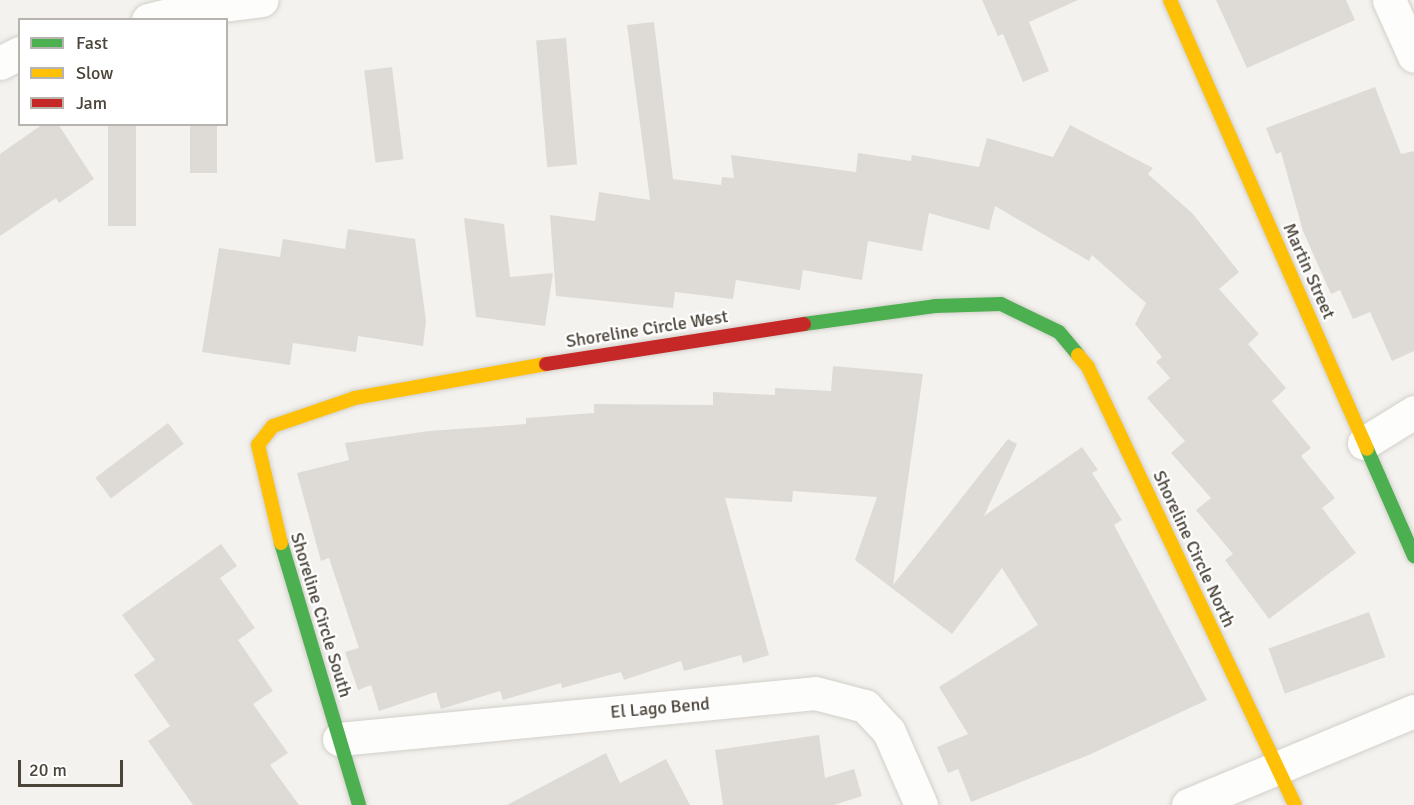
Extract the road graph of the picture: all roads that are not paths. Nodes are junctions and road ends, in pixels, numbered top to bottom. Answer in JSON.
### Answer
{"nodes":[{"id":1,"x":262,"y":0,"type":"edge"},
{"id":2,"x":1170,"y":0,"type":"edge"},
{"id":3,"x":1389,"y":0,"type":"edge"},
{"id":4,"x":156,"y":18,"type":"edge"},
{"id":5,"x":18,"y":55,"type":"edge"},
{"id":6,"x":1414,"y":56,"type":"edge"},
{"id":7,"x":0,"y":63,"type":"edge"},
{"id":8,"x":1043,"y":322,"type":"joint"},
{"id":9,"x":1414,"y":412,"type":"edge"},
{"id":10,"x":264,"y":436,"type":"joint"},
{"id":11,"x":1364,"y":443,"type":"junction"},
{"id":12,"x":1414,"y":556,"type":"edge"},
{"id":13,"x":1414,"y":711,"type":"edge"},
{"id":14,"x":339,"y":738,"type":"junction"},
{"id":15,"x":1278,"y":767,"type":"junction"},
{"id":16,"x":359,"y":805,"type":"edge"},
{"id":17,"x":921,"y":805,"type":"edge"},
{"id":18,"x":1188,"y":805,"type":"edge"},
{"id":19,"x":1295,"y":805,"type":"edge"}],
"edges":[{"from":1,"to":4,"type":"street"},
{"from":2,"to":11,"type":"street","name":"Martin Street"},
{"from":3,"to":6,"type":"street"},
{"from":5,"to":7,"type":"street"},
{"from":8,"to":10,"type":"street","name":"Shoreline Circle West"},
{"from":8,"to":15,"type":"street","name":"Shoreline Circle North"},
{"from":9,"to":11,"type":"street"},
{"from":10,"to":14,"type":"street","name":"Shoreline Circle South"},
{"from":11,"to":12,"type":"street","name":"Martin Street"},
{"from":13,"to":15,"type":"street"},
{"from":14,"to":16,"type":"street","name":"Shoreline Circle South"},
{"from":14,"to":17,"type":"street","name":"El Lago Bend"},
{"from":15,"to":18,"type":"street"},
{"from":15,"to":19,"type":"street","name":"Shoreline Circle North"}]}
